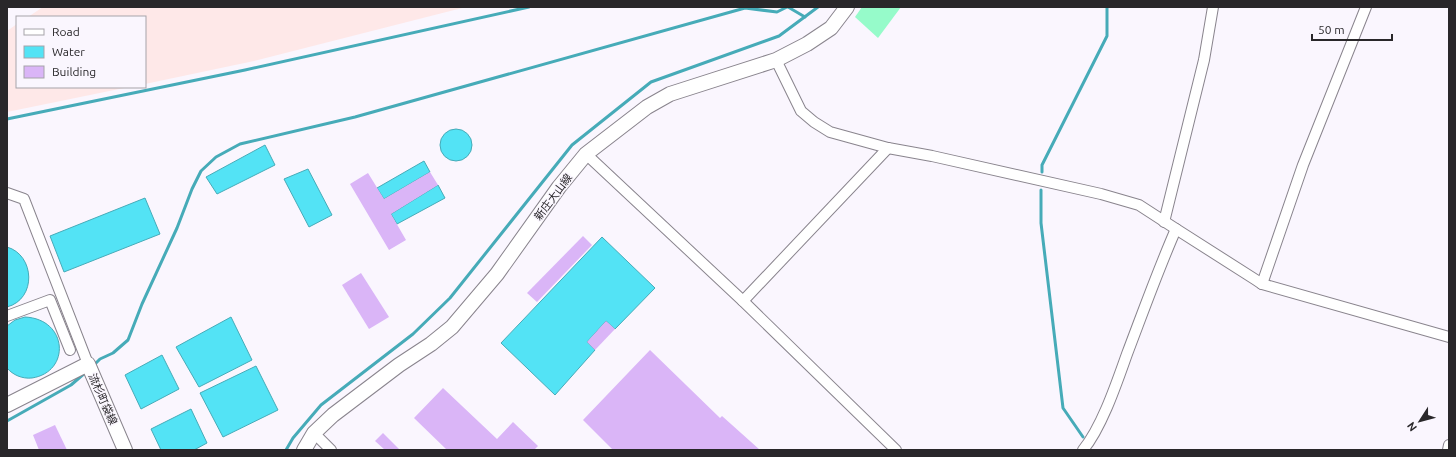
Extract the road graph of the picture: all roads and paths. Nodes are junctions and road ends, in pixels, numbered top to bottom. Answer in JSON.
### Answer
{"nodes":[{"id":1,"x":847,"y":7,"type":"edge"},
{"id":2,"x":1214,"y":7,"type":"edge"},
{"id":3,"x":1366,"y":7,"type":"edge"},
{"id":4,"x":776,"y":60,"type":"junction"},
{"id":5,"x":888,"y":148,"type":"junction"},
{"id":6,"x":586,"y":154,"type":"junction"},
{"id":7,"x":7,"y":193,"type":"edge"},
{"id":8,"x":1164,"y":222,"type":"junction"},
{"id":9,"x":1176,"y":229,"type":"junction"},
{"id":10,"x":1262,"y":284,"type":"junction"},
{"id":11,"x":743,"y":301,"type":"junction"},
{"id":12,"x":7,"y":316,"type":"edge"},
{"id":13,"x":1449,"y":337,"type":"edge"},
{"id":14,"x":70,"y":350,"type":"dead end"},
{"id":15,"x":88,"y":364,"type":"junction"},
{"id":16,"x":7,"y":405,"type":"edge"},
{"id":17,"x":314,"y":433,"type":"junction"},
{"id":18,"x":1449,"y":445,"type":"edge"},
{"id":19,"x":1093,"y":446,"type":"edge"},
{"id":20,"x":125,"y":450,"type":"edge"},
{"id":21,"x":304,"y":450,"type":"edge"},
{"id":22,"x":331,"y":450,"type":"edge"},
{"id":23,"x":896,"y":450,"type":"edge"},
{"id":24,"x":1083,"y":450,"type":"edge"},
{"id":25,"x":1448,"y":450,"type":"edge"}],
"edges":[{"from":1,"to":4,"type":"main road","name":"新庄大山線"},
{"from":2,"to":8,"type":"street"},
{"from":3,"to":10,"type":"street"},
{"from":4,"to":5,"type":"street"},
{"from":4,"to":6,"type":"main road","name":"新庄大山線"},
{"from":5,"to":8,"type":"street"},
{"from":5,"to":11,"type":"street"},
{"from":6,"to":11,"type":"street"},
{"from":6,"to":17,"type":"main road","name":"新庄大山線"},
{"from":7,"to":15,"type":"street"},
{"from":8,"to":9,"type":"street"},
{"from":9,"to":10,"type":"street"},
{"from":9,"to":19,"type":"street"},
{"from":10,"to":13,"type":"street"},
{"from":11,"to":23,"type":"street"},
{"from":12,"to":14,"type":"street"},
{"from":15,"to":16,"type":"main road","name":"流杉町袋線"},
{"from":15,"to":20,"type":"main road","name":"流杉町袋線"},
{"from":17,"to":21,"type":"main road","name":"新庄大山線"},
{"from":17,"to":22,"type":"street"},
{"from":18,"to":25,"type":"street"},
{"from":19,"to":24,"type":"street"}]}
